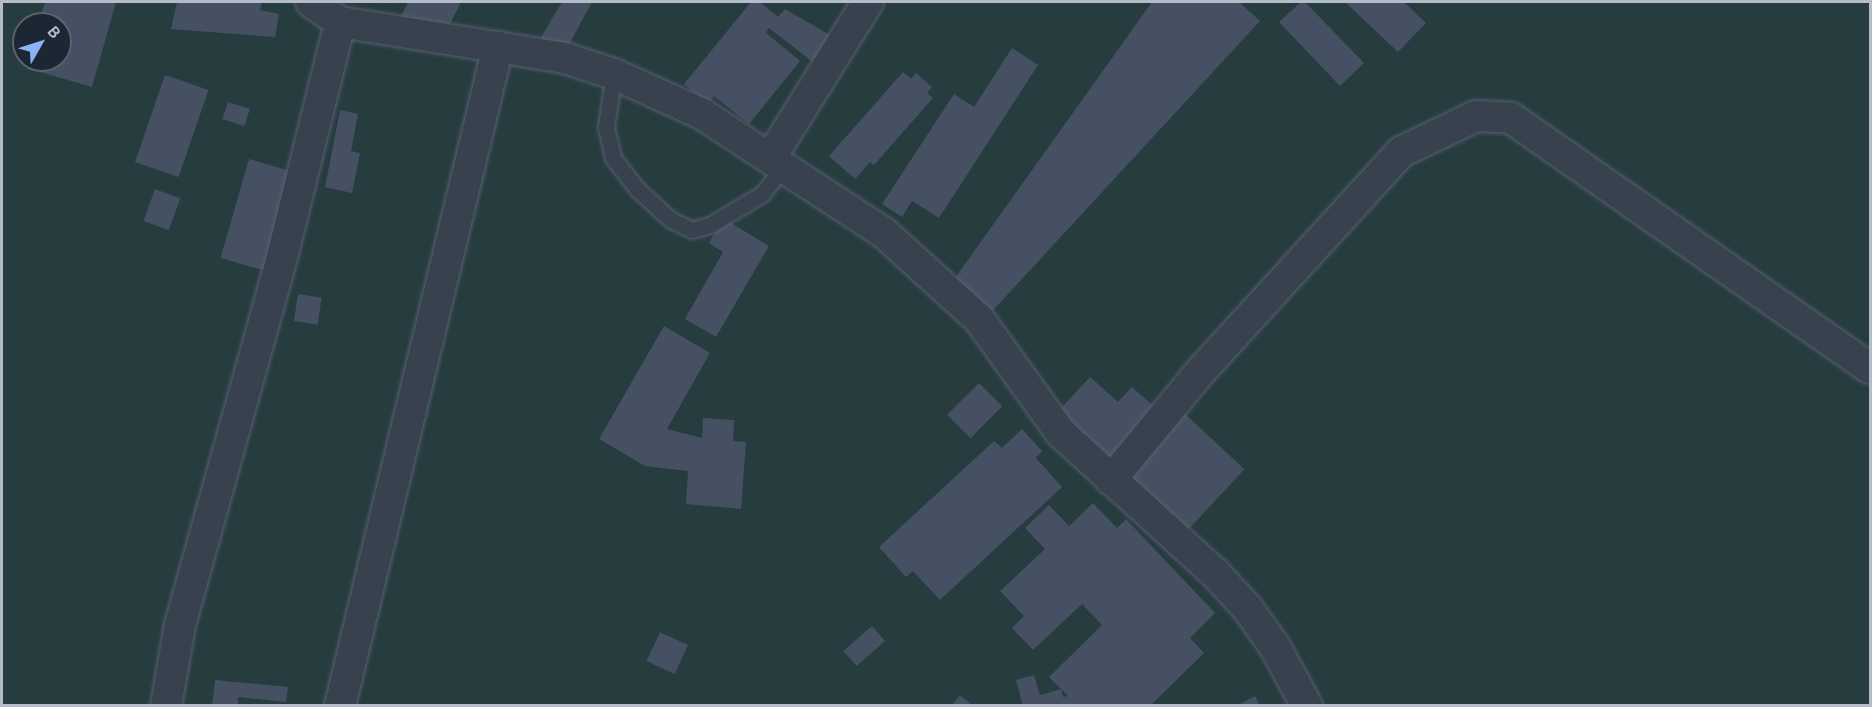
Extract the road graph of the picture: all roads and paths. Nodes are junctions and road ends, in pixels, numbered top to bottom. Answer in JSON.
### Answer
{"nodes":[{"id":1,"x":311,"y":2,"type":"edge"},
{"id":2,"x":868,"y":2,"type":"edge"},
{"id":3,"x":340,"y":22,"type":"junction"},
{"id":4,"x":498,"y":47,"type":"junction"},
{"id":5,"x":614,"y":74,"type":"junction"},
{"id":6,"x":777,"y":162,"type":"junction"},
{"id":7,"x":1870,"y":368,"type":"edge"},
{"id":8,"x":1111,"y":480,"type":"junction"},
{"id":9,"x":166,"y":705,"type":"edge"},
{"id":10,"x":340,"y":705,"type":"edge"},
{"id":11,"x":1307,"y":705,"type":"edge"}],
"edges":[{"from":1,"to":3,"type":"street"},
{"from":2,"to":6,"type":"street"},
{"from":3,"to":4,"type":"street"},
{"from":3,"to":9,"type":"street"},
{"from":4,"to":5,"type":"street"},
{"from":4,"to":10,"type":"street"},
{"from":5,"to":6,"type":"street"},
{"from":5,"to":6,"type":"lane"},
{"from":6,"to":8,"type":"street"},
{"from":7,"to":8,"type":"street"},
{"from":8,"to":11,"type":"street"}]}
